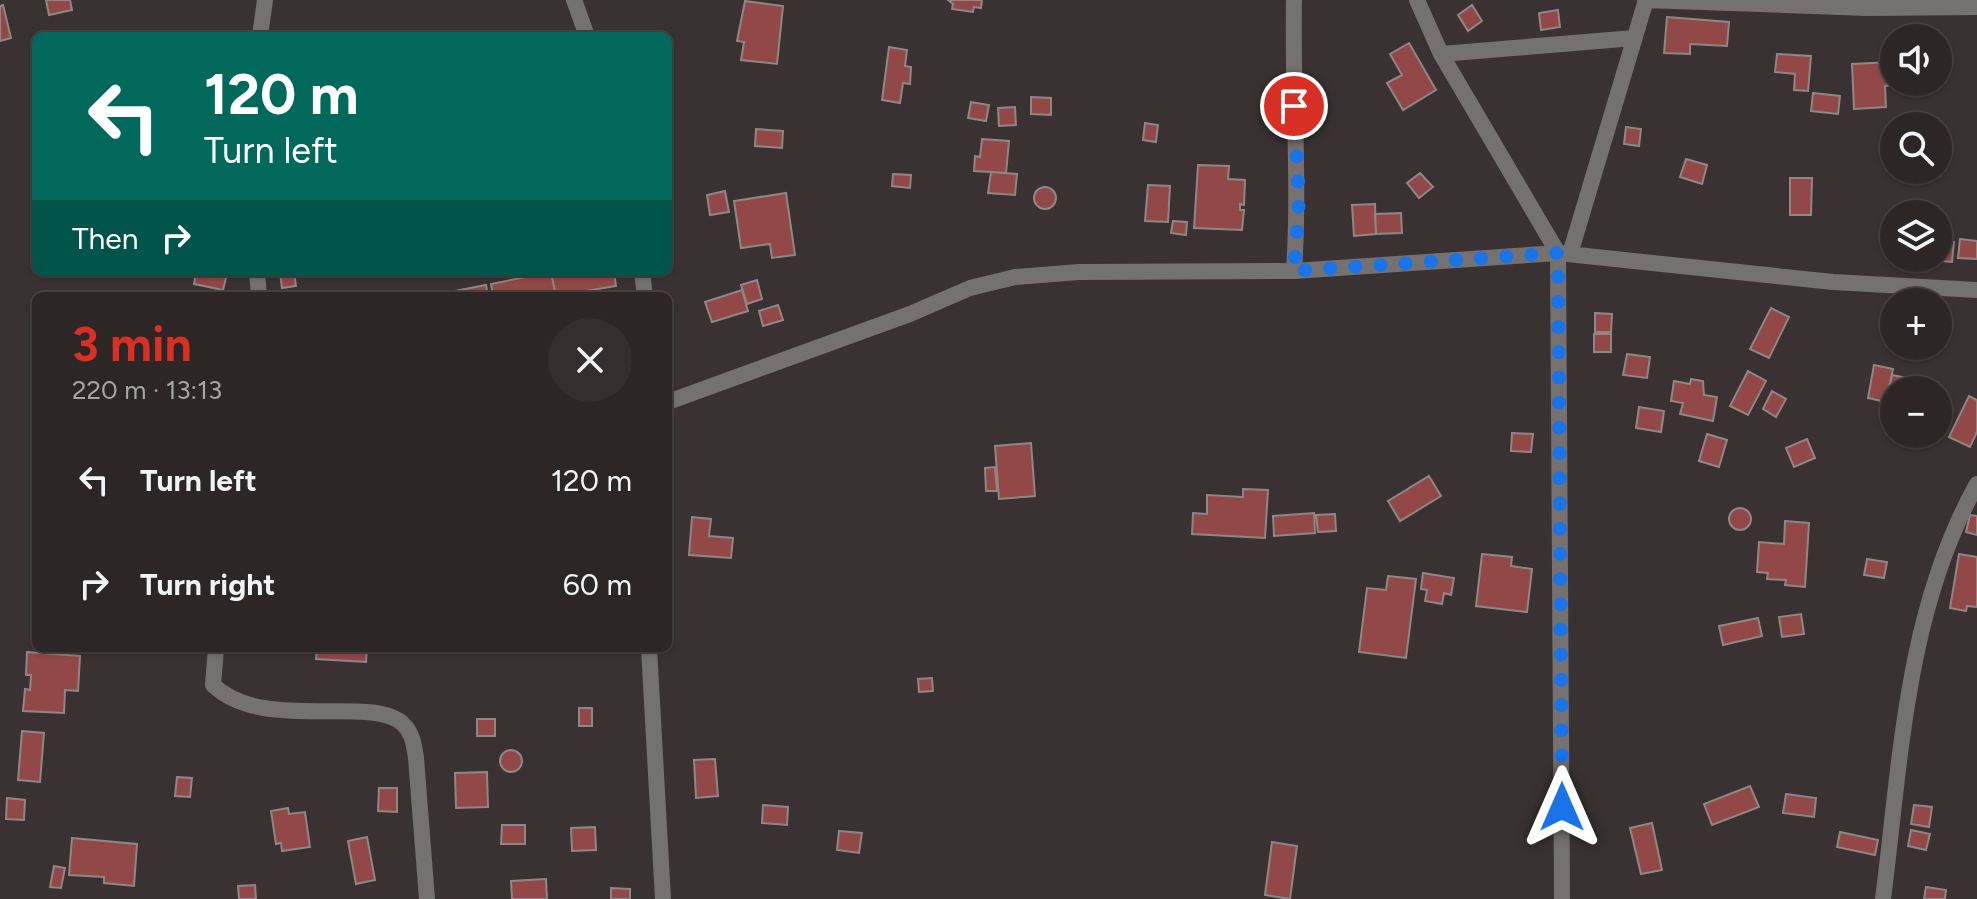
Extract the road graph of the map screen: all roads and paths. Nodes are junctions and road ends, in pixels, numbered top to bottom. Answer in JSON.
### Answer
{"nodes":[{"id":1,"x":265,"y":0,"type":"edge"},
{"id":2,"x":574,"y":0,"type":"edge"},
{"id":3,"x":1294,"y":0,"type":"edge"},
{"id":4,"x":1417,"y":0,"type":"edge"},
{"id":5,"x":1646,"y":0,"type":"edge"},
{"id":6,"x":1977,"y":7,"type":"edge"},
{"id":7,"x":261,"y":32,"type":"edge"},
{"id":8,"x":586,"y":32,"type":"edge"},
{"id":9,"x":1634,"y":38,"type":"junction"},
{"id":10,"x":1441,"y":54,"type":"junction"},
{"id":11,"x":1564,"y":254,"type":"junction"},
{"id":12,"x":1294,"y":271,"type":"junction"},
{"id":13,"x":1977,"y":290,"type":"edge"},
{"id":14,"x":672,"y":401,"type":"edge"},
{"id":15,"x":1977,"y":484,"type":"edge"},
{"id":16,"x":216,"y":652,"type":"edge"},
{"id":17,"x":649,"y":652,"type":"edge"},
{"id":18,"x":427,"y":899,"type":"edge"},
{"id":19,"x":663,"y":899,"type":"edge"},
{"id":20,"x":1562,"y":899,"type":"edge"},
{"id":21,"x":1883,"y":899,"type":"edge"}],
"edges":[{"from":1,"to":7,"type":"street"},
{"from":2,"to":8,"type":"street"},
{"from":3,"to":12,"type":"street"},
{"from":4,"to":10,"type":"street"},
{"from":5,"to":6,"type":"street"},
{"from":5,"to":9,"type":"street"},
{"from":9,"to":10,"type":"street"},
{"from":9,"to":11,"type":"street"},
{"from":10,"to":11,"type":"street"},
{"from":11,"to":12,"type":"street"},
{"from":11,"to":13,"type":"street"},
{"from":11,"to":20,"type":"street"},
{"from":12,"to":14,"type":"street"},
{"from":15,"to":21,"type":"street"},
{"from":16,"to":18,"type":"street"},
{"from":17,"to":19,"type":"street"}]}
